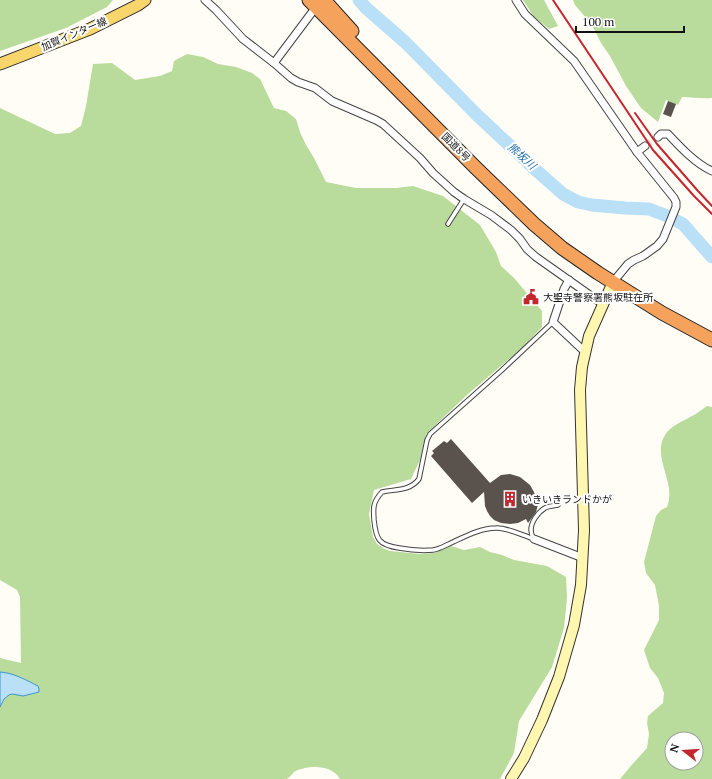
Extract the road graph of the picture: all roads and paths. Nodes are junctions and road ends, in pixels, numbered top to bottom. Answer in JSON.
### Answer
{"nodes":[{"id":1,"x":145,"y":0,"type":"edge"},
{"id":2,"x":205,"y":0,"type":"edge"},
{"id":3,"x":516,"y":0,"type":"edge"},
{"id":4,"x":317,"y":2,"type":"edge"},
{"id":5,"x":274,"y":63,"type":"junction"},
{"id":6,"x":0,"y":64,"type":"edge"},
{"id":7,"x":658,"y":137,"type":"dead end"},
{"id":8,"x":645,"y":146,"type":"tunnel mouth"},
{"id":9,"x":637,"y":152,"type":"junction"},
{"id":10,"x":712,"y":171,"type":"edge"},
{"id":11,"x":464,"y":199,"type":"junction"},
{"id":12,"x":448,"y":224,"type":"dead end"},
{"id":13,"x":569,"y":280,"type":"junction"},
{"id":14,"x":613,"y":282,"type":"junction"},
{"id":15,"x":604,"y":305,"type":"junction"},
{"id":16,"x":553,"y":322,"type":"junction"},
{"id":17,"x":712,"y":340,"type":"edge"},
{"id":18,"x":585,"y":352,"type":"junction"},
{"id":19,"x":558,"y":505,"type":"dead end"},
{"id":20,"x":534,"y":539,"type":"junction"},
{"id":21,"x":583,"y":558,"type":"junction"},
{"id":22,"x":511,"y":779,"type":"edge"}],
"edges":[{"from":1,"to":6,"type":"main road","name":"加賀インター線"},
{"from":2,"to":5,"type":"street"},
{"from":3,"to":9,"type":"street"},
{"from":4,"to":5,"type":"street"},
{"from":4,"to":14,"type":"highway","name":"国道8号"},
{"from":5,"to":11,"type":"street"},
{"from":7,"to":10,"type":"street"},
{"from":8,"to":9,"type":"street"},
{"from":9,"to":14,"type":"street"},
{"from":11,"to":12,"type":"lane"},
{"from":11,"to":13,"type":"street"},
{"from":13,"to":15,"type":"street"},
{"from":13,"to":16,"type":"street"},
{"from":14,"to":15,"type":"street"},
{"from":14,"to":17,"type":"highway","name":"国道8号"},
{"from":15,"to":18,"type":"street"},
{"from":16,"to":18,"type":"street"},
{"from":16,"to":20,"type":"lane"},
{"from":18,"to":21,"type":"street"},
{"from":19,"to":20,"type":"lane"},
{"from":20,"to":21,"type":"street"},
{"from":21,"to":22,"type":"street"}]}
